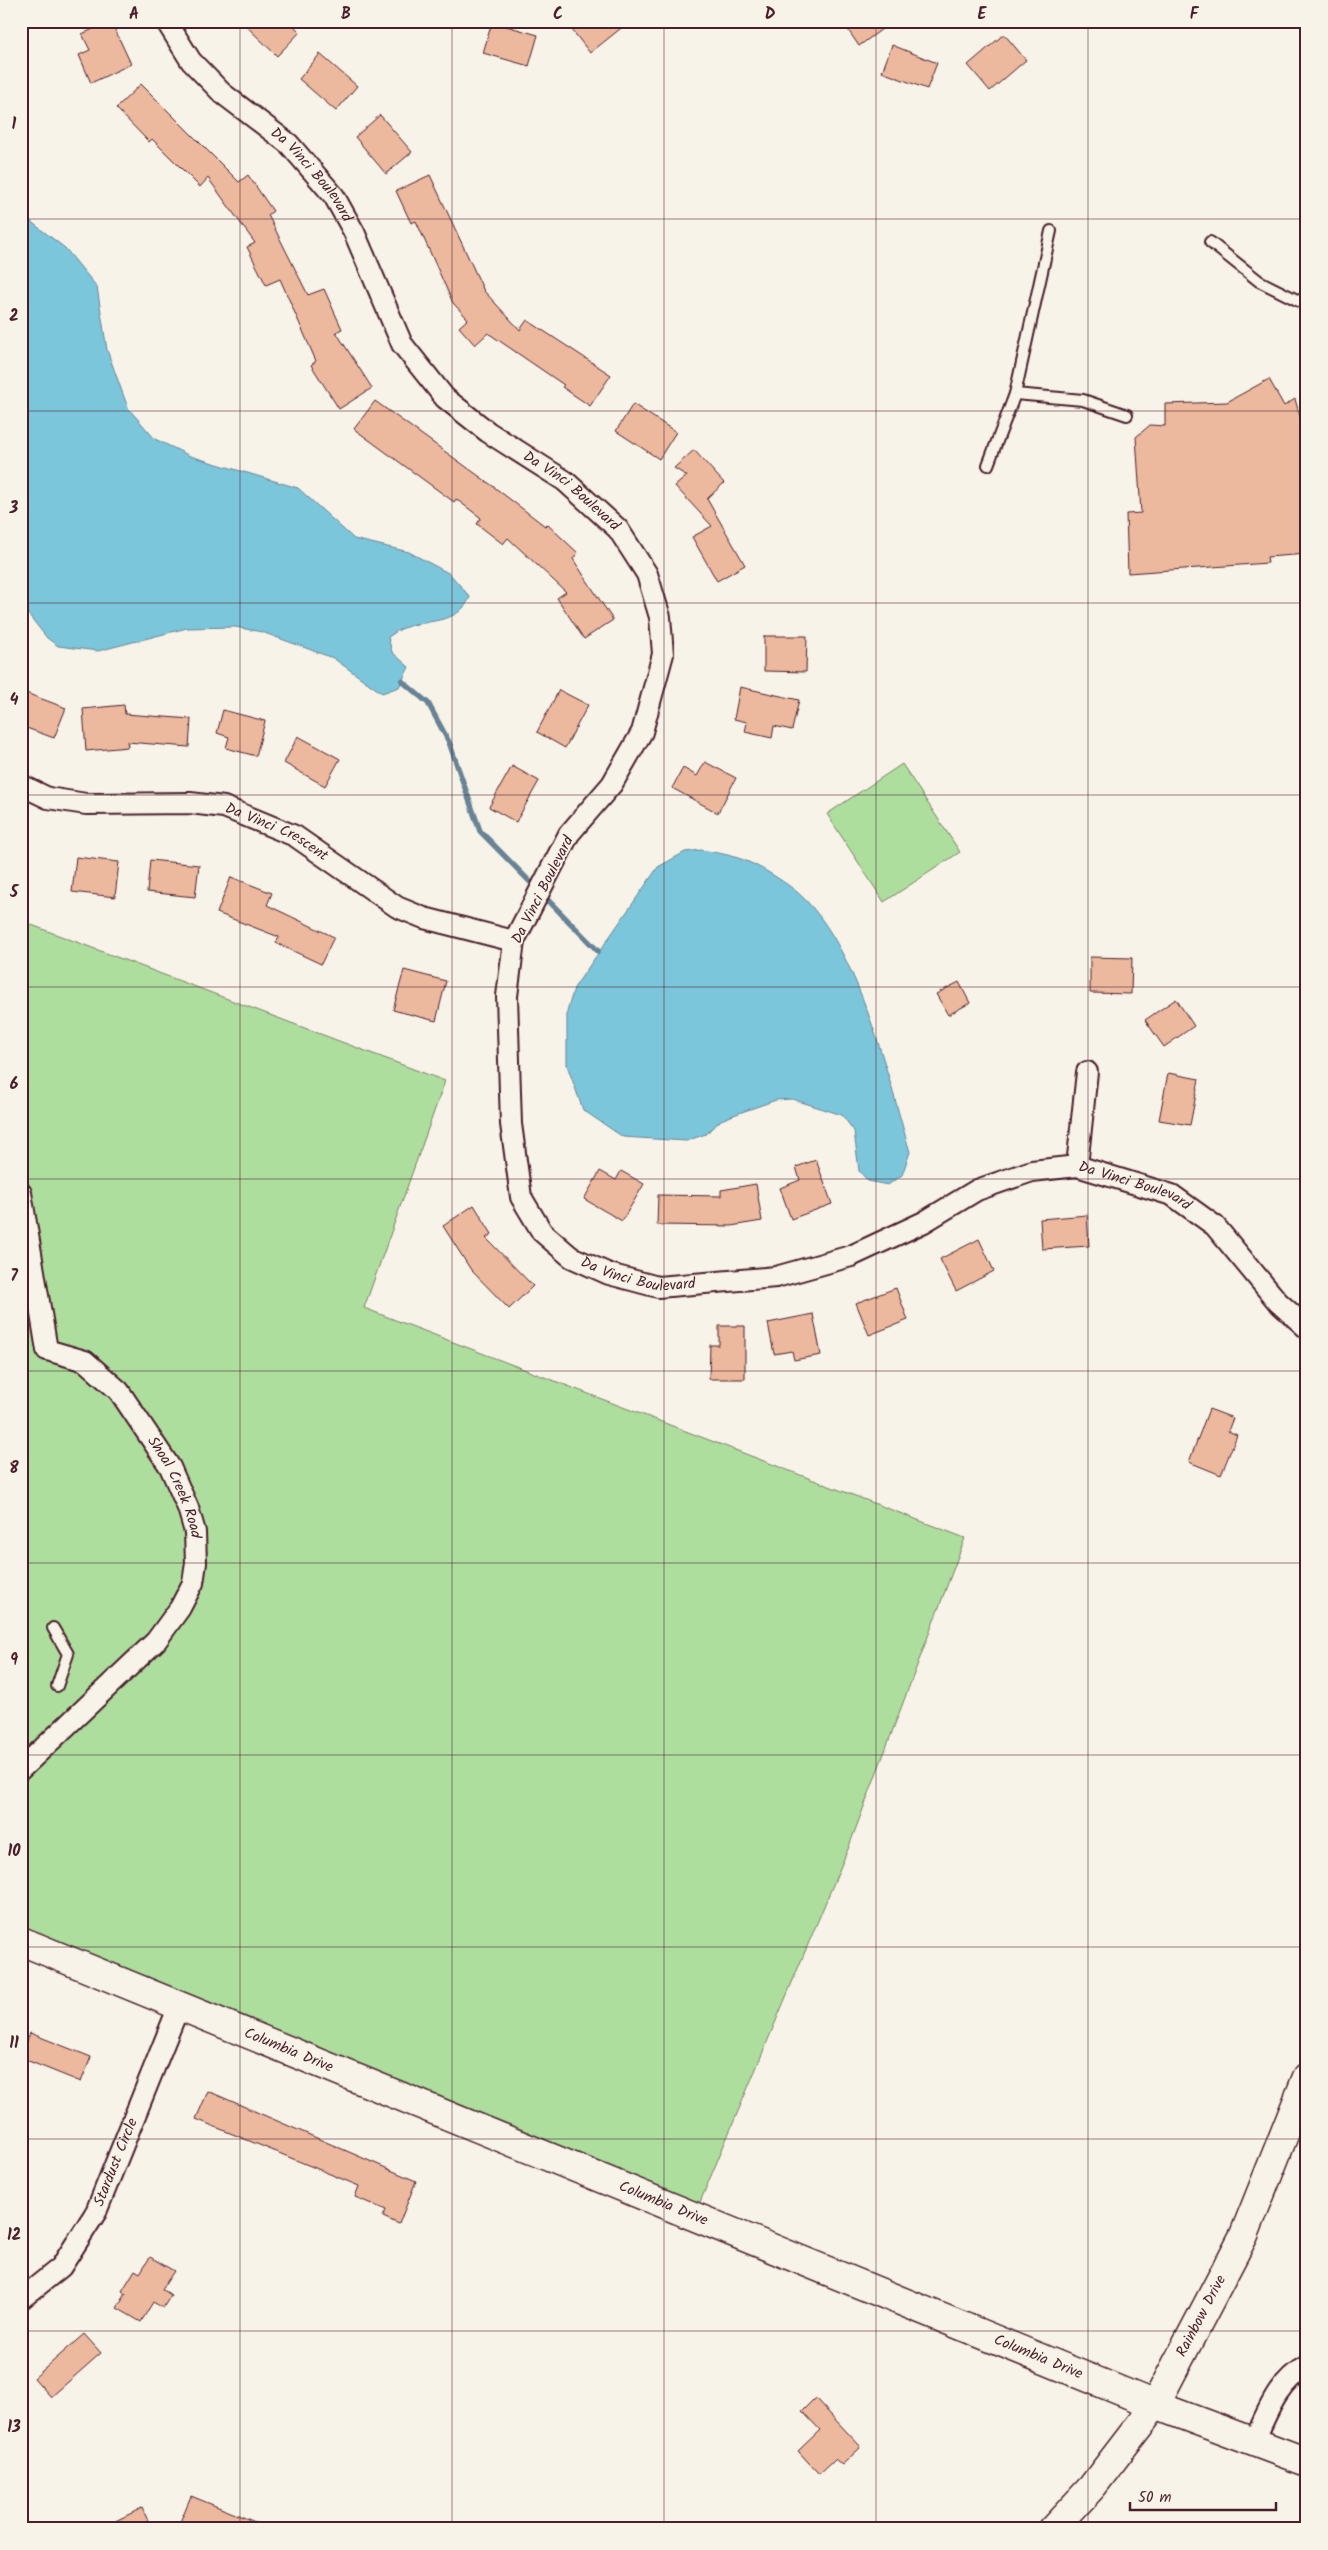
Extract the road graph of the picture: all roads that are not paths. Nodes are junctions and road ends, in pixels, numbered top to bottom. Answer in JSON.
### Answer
{"nodes":[{"id":1,"x":166,"y":21,"type":"edge"},
{"id":2,"x":1051,"y":230,"type":"dead end"},
{"id":3,"x":1210,"y":242,"type":"dead end"},
{"id":4,"x":1307,"y":305,"type":"edge"},
{"id":5,"x":1015,"y":394,"type":"junction"},
{"id":6,"x":1127,"y":415,"type":"dead end"},
{"id":7,"x":988,"y":465,"type":"dead end"},
{"id":8,"x":21,"y":785,"type":"edge"},
{"id":9,"x":514,"y":941,"type":"junction"},
{"id":10,"x":1087,"y":1072,"type":"dead end"},
{"id":11,"x":1077,"y":1166,"type":"junction"},
{"id":12,"x":21,"y":1193,"type":"edge"},
{"id":13,"x":1307,"y":1328,"type":"edge"},
{"id":14,"x":53,"y":1628,"type":"dead end"},
{"id":15,"x":58,"y":1686,"type":"dead end"},
{"id":16,"x":21,"y":1769,"type":"edge"},
{"id":17,"x":21,"y":1941,"type":"edge"},
{"id":18,"x":178,"y":2006,"type":"junction"},
{"id":19,"x":1307,"y":2077,"type":"edge"},
{"id":20,"x":21,"y":2299,"type":"edge"},
{"id":21,"x":1307,"y":2366,"type":"edge"},
{"id":22,"x":1155,"y":2405,"type":"junction"},
{"id":23,"x":1254,"y":2441,"type":"junction"},
{"id":24,"x":1307,"y":2462,"type":"edge"},
{"id":25,"x":1054,"y":2529,"type":"edge"}],
"edges":[{"from":1,"to":9,"type":"street","name":"Da Vinci Boulevard"},
{"from":2,"to":5,"type":"lane"},
{"from":3,"to":4,"type":"lane"},
{"from":5,"to":6,"type":"lane"},
{"from":5,"to":7,"type":"lane"},
{"from":8,"to":9,"type":"street","name":"Da Vinci Crescent"},
{"from":9,"to":11,"type":"street","name":"Da Vinci Boulevard"},
{"from":10,"to":11,"type":"street"},
{"from":11,"to":13,"type":"street","name":"Da Vinci Boulevard"},
{"from":12,"to":16,"type":"street","name":"Shoal Creek Road"},
{"from":14,"to":15,"type":"lane"},
{"from":17,"to":18,"type":"main road","name":"Columbia Drive"},
{"from":18,"to":20,"type":"street","name":"Stardust Circle"},
{"from":18,"to":22,"type":"main road","name":"Columbia Drive"},
{"from":19,"to":22,"type":"main road","name":"Rainbow Drive"},
{"from":21,"to":23,"type":"street"},
{"from":22,"to":23,"type":"main road","name":"Columbia Drive"},
{"from":22,"to":25,"type":"main road","name":"Rainbow Drive"},
{"from":23,"to":24,"type":"main road","name":"Columbia Drive"}]}
